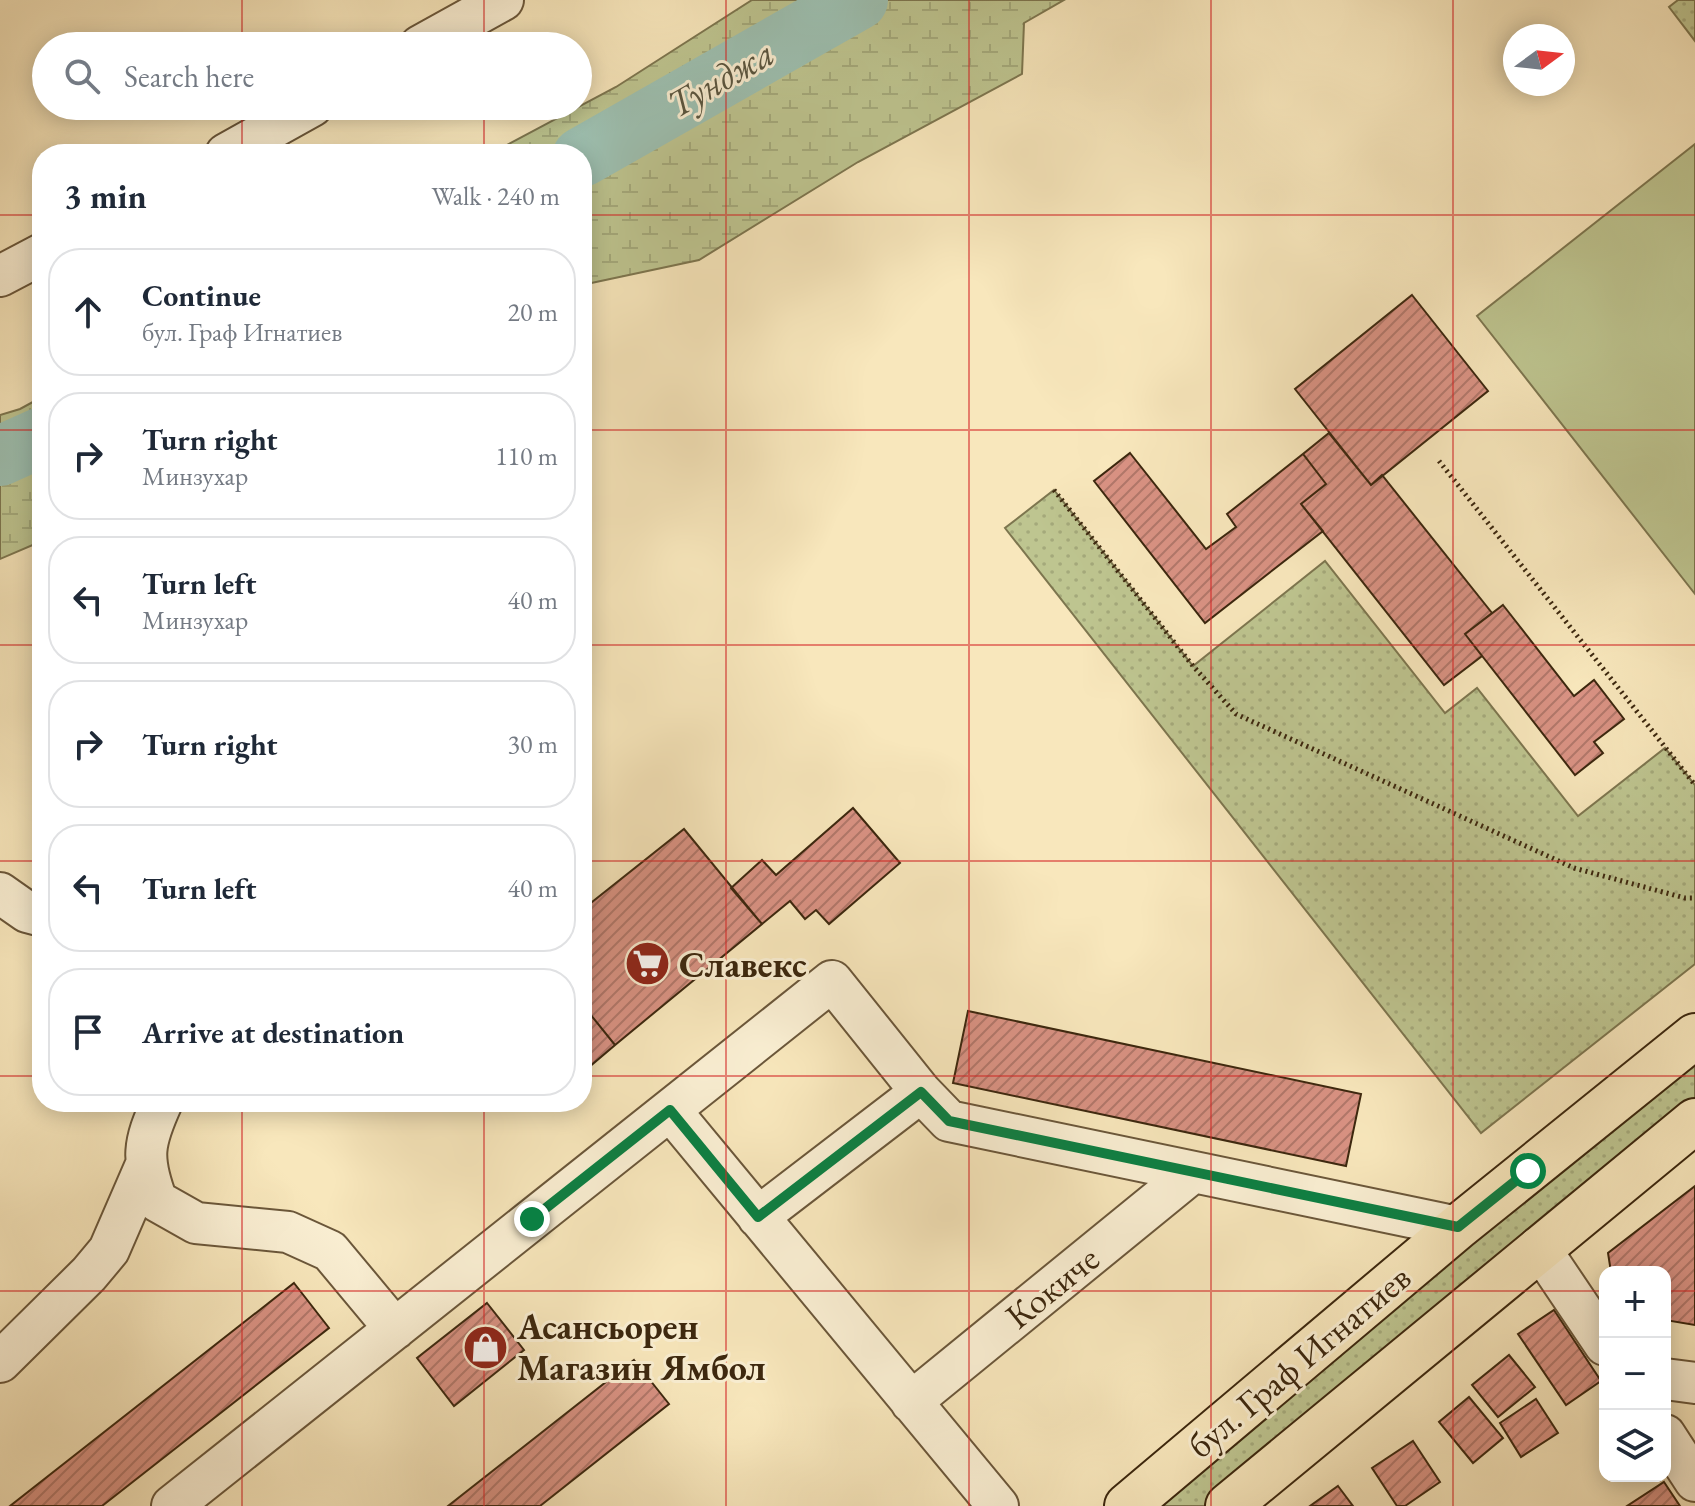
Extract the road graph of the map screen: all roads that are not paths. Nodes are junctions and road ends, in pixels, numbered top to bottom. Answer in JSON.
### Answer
{"nodes":[{"id":1,"x":503,"y":0,"type":"edge"},
{"id":2,"x":445,"y":32,"type":"edge"},
{"id":3,"x":287,"y":120,"type":"edge"},
{"id":4,"x":244,"y":144,"type":"edge"},
{"id":5,"x":32,"y":259,"type":"edge"},
{"id":6,"x":0,"y":276,"type":"edge"},
{"id":7,"x":0,"y":893,"type":"edge"},
{"id":8,"x":32,"y":913,"type":"edge"},
{"id":9,"x":1695,"y":1036,"type":"edge"},
{"id":10,"x":921,"y":1092,"type":"junction"},
{"id":11,"x":670,"y":1110,"type":"junction"},
{"id":12,"x":158,"y":1112,"type":"edge"},
{"id":13,"x":1695,"y":1121,"type":"edge"},
{"id":14,"x":145,"y":1167,"type":"junction"},
{"id":15,"x":1193,"y":1172,"type":"junction"},
{"id":16,"x":758,"y":1217,"type":"junction"},
{"id":17,"x":1458,"y":1227,"type":"junction"},
{"id":18,"x":1539,"y":1247,"type":"junction"},
{"id":19,"x":395,"y":1329,"type":"junction"},
{"id":20,"x":1600,"y":1338,"type":"edge"},
{"id":21,"x":0,"y":1362,"type":"edge"},
{"id":22,"x":1671,"y":1380,"type":"edge"},
{"id":23,"x":1695,"y":1383,"type":"edge"},
{"id":24,"x":911,"y":1402,"type":"junction"},
{"id":25,"x":1671,"y":1444,"type":"edge"},
{"id":26,"x":1695,"y":1481,"type":"edge"},
{"id":27,"x":172,"y":1506,"type":"edge"},
{"id":28,"x":998,"y":1506,"type":"edge"},
{"id":29,"x":1127,"y":1506,"type":"edge"},
{"id":30,"x":1228,"y":1506,"type":"edge"}],
"edges":[{"from":1,"to":2,"type":"street"},
{"from":3,"to":4,"type":"street"},
{"from":5,"to":6,"type":"street"},
{"from":7,"to":8,"type":"street"},
{"from":9,"to":17,"type":"main road","name":"бул. Граф Игнатиев"},
{"from":10,"to":11,"type":"street"},
{"from":10,"to":15,"type":"street"},
{"from":10,"to":16,"type":"street"},
{"from":11,"to":16,"type":"street"},
{"from":11,"to":19,"type":"street"},
{"from":12,"to":14,"type":"street"},
{"from":13,"to":18,"type":"main road","name":"бул. Граф Игнатиев"},
{"from":14,"to":19,"type":"street"},
{"from":14,"to":21,"type":"street"},
{"from":15,"to":17,"type":"street"},
{"from":15,"to":24,"type":"street","name":"Кокиче"},
{"from":16,"to":24,"type":"street"},
{"from":17,"to":18,"type":"main road"},
{"from":17,"to":29,"type":"main road","name":"бул. Граф Игнатиев"},
{"from":18,"to":20,"type":"street"},
{"from":18,"to":30,"type":"main road","name":"бул. Граф Игнатиев"},
{"from":19,"to":27,"type":"street"},
{"from":22,"to":23,"type":"street"},
{"from":24,"to":28,"type":"street"},
{"from":25,"to":26,"type":"street"}]}
